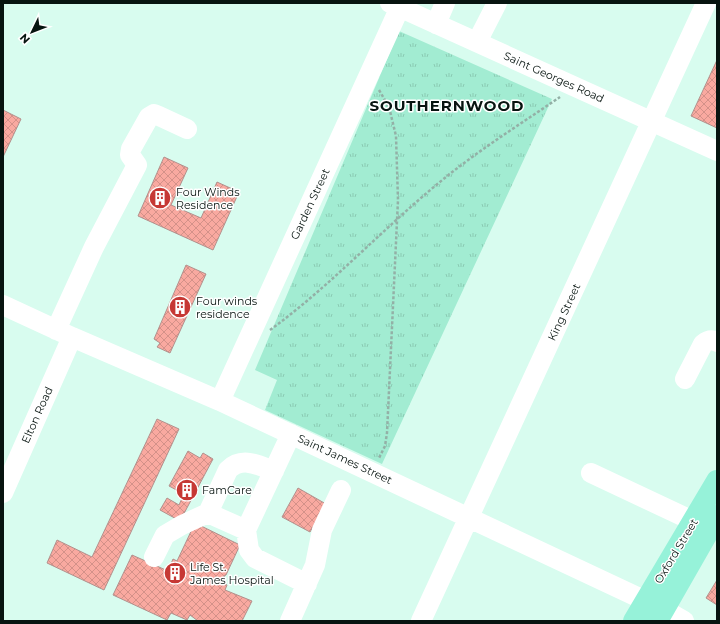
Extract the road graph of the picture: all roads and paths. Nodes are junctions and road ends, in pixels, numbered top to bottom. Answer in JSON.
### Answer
{"nodes":[{"id":1,"x":445,"y":3,"type":"edge"},
{"id":2,"x":497,"y":3,"type":"edge"},
{"id":3,"x":706,"y":3,"type":"edge"},
{"id":4,"x":395,"y":5,"type":"edge"},
{"id":5,"x":436,"y":24,"type":"junction"},
{"id":6,"x":477,"y":42,"type":"junction"},
{"id":7,"x":370,"y":74,"type":"junction"},
{"id":8,"x":576,"y":87,"type":"junction"},
{"id":9,"x":651,"y":121,"type":"junction"},
{"id":10,"x":187,"y":129,"type":"dead end"},
{"id":11,"x":717,"y":151,"type":"edge"},
{"id":12,"x":398,"y":220,"type":"junction"},
{"id":13,"x":3,"y":306,"type":"edge"},
{"id":14,"x":269,"y":331,"type":"dead end"},
{"id":15,"x":64,"y":334,"type":"junction"},
{"id":16,"x":717,"y":342,"type":"edge"},
{"id":17,"x":685,"y":379,"type":"dead end"},
{"id":18,"x":220,"y":401,"type":"junction"},
{"id":19,"x":291,"y":434,"type":"junction"},
{"id":20,"x":274,"y":472,"type":"junction"},
{"id":21,"x":373,"y":472,"type":"junction"},
{"id":22,"x":591,"y":473,"type":"dead end"},
{"id":23,"x":717,"y":481,"type":"edge"},
{"id":24,"x":341,"y":490,"type":"dead end"},
{"id":25,"x":3,"y":492,"type":"edge"},
{"id":26,"x":208,"y":513,"type":"junction"},
{"id":27,"x":717,"y":516,"type":"edge"},
{"id":28,"x":470,"y":518,"type":"junction"},
{"id":29,"x":694,"y":521,"type":"junction"},
{"id":30,"x":246,"y":530,"type":"junction"},
{"id":31,"x":154,"y":557,"type":"dead end"},
{"id":32,"x":307,"y":584,"type":"junction"},
{"id":33,"x":655,"y":610,"type":"edge"},
{"id":34,"x":290,"y":621,"type":"edge"},
{"id":35,"x":422,"y":621,"type":"edge"},
{"id":36,"x":634,"y":621,"type":"edge"},
{"id":37,"x":684,"y":621,"type":"edge"}],
"edges":[{"from":1,"to":5,"type":"street"},
{"from":2,"to":6,"type":"street"},
{"from":3,"to":9,"type":"street","name":"King Street"},
{"from":4,"to":5,"type":"street","name":"Saint Georges Road"},
{"from":4,"to":7,"type":"street","name":"Garden Street"},
{"from":5,"to":6,"type":"street","name":"Saint Georges Road"},
{"from":6,"to":8,"type":"street","name":"Saint Georges Road"},
{"from":7,"to":12,"type":"path"},
{"from":7,"to":18,"type":"street","name":"Garden Street"},
{"from":8,"to":9,"type":"street","name":"Saint Georges Road"},
{"from":8,"to":12,"type":"path"},
{"from":9,"to":11,"type":"street","name":"Saint Georges Road"},
{"from":9,"to":28,"type":"street","name":"King Street"},
{"from":10,"to":15,"type":"street","name":"Elton Road"},
{"from":12,"to":14,"type":"path"},
{"from":12,"to":21,"type":"path"},
{"from":13,"to":15,"type":"street","name":"Saint James Street"},
{"from":15,"to":18,"type":"street","name":"Saint James Street"},
{"from":15,"to":25,"type":"street","name":"Elton Road"},
{"from":16,"to":17,"type":"street"},
{"from":18,"to":19,"type":"street","name":"Saint James Street"},
{"from":19,"to":20,"type":"street"},
{"from":19,"to":21,"type":"street","name":"Saint James Street"},
{"from":20,"to":26,"type":"street"},
{"from":20,"to":30,"type":"street"},
{"from":21,"to":28,"type":"street","name":"Saint James Street"},
{"from":22,"to":29,"type":"street"},
{"from":23,"to":29,"type":"main road","name":"Oxford Street"},
{"from":24,"to":32,"type":"street"},
{"from":26,"to":30,"type":"street"},
{"from":26,"to":31,"type":"street"},
{"from":27,"to":33,"type":"main road","name":"Oxford Street"},
{"from":28,"to":33,"type":"street","name":"Saint James Street"},
{"from":28,"to":35,"type":"street","name":"King Street"},
{"from":29,"to":33,"type":"main road","name":"Oxford Street"},
{"from":30,"to":32,"type":"street"},
{"from":32,"to":34,"type":"street"},
{"from":33,"to":36,"type":"main road","name":"Oxford Street"},
{"from":33,"to":37,"type":"street","name":"Saint James Street"}]}
